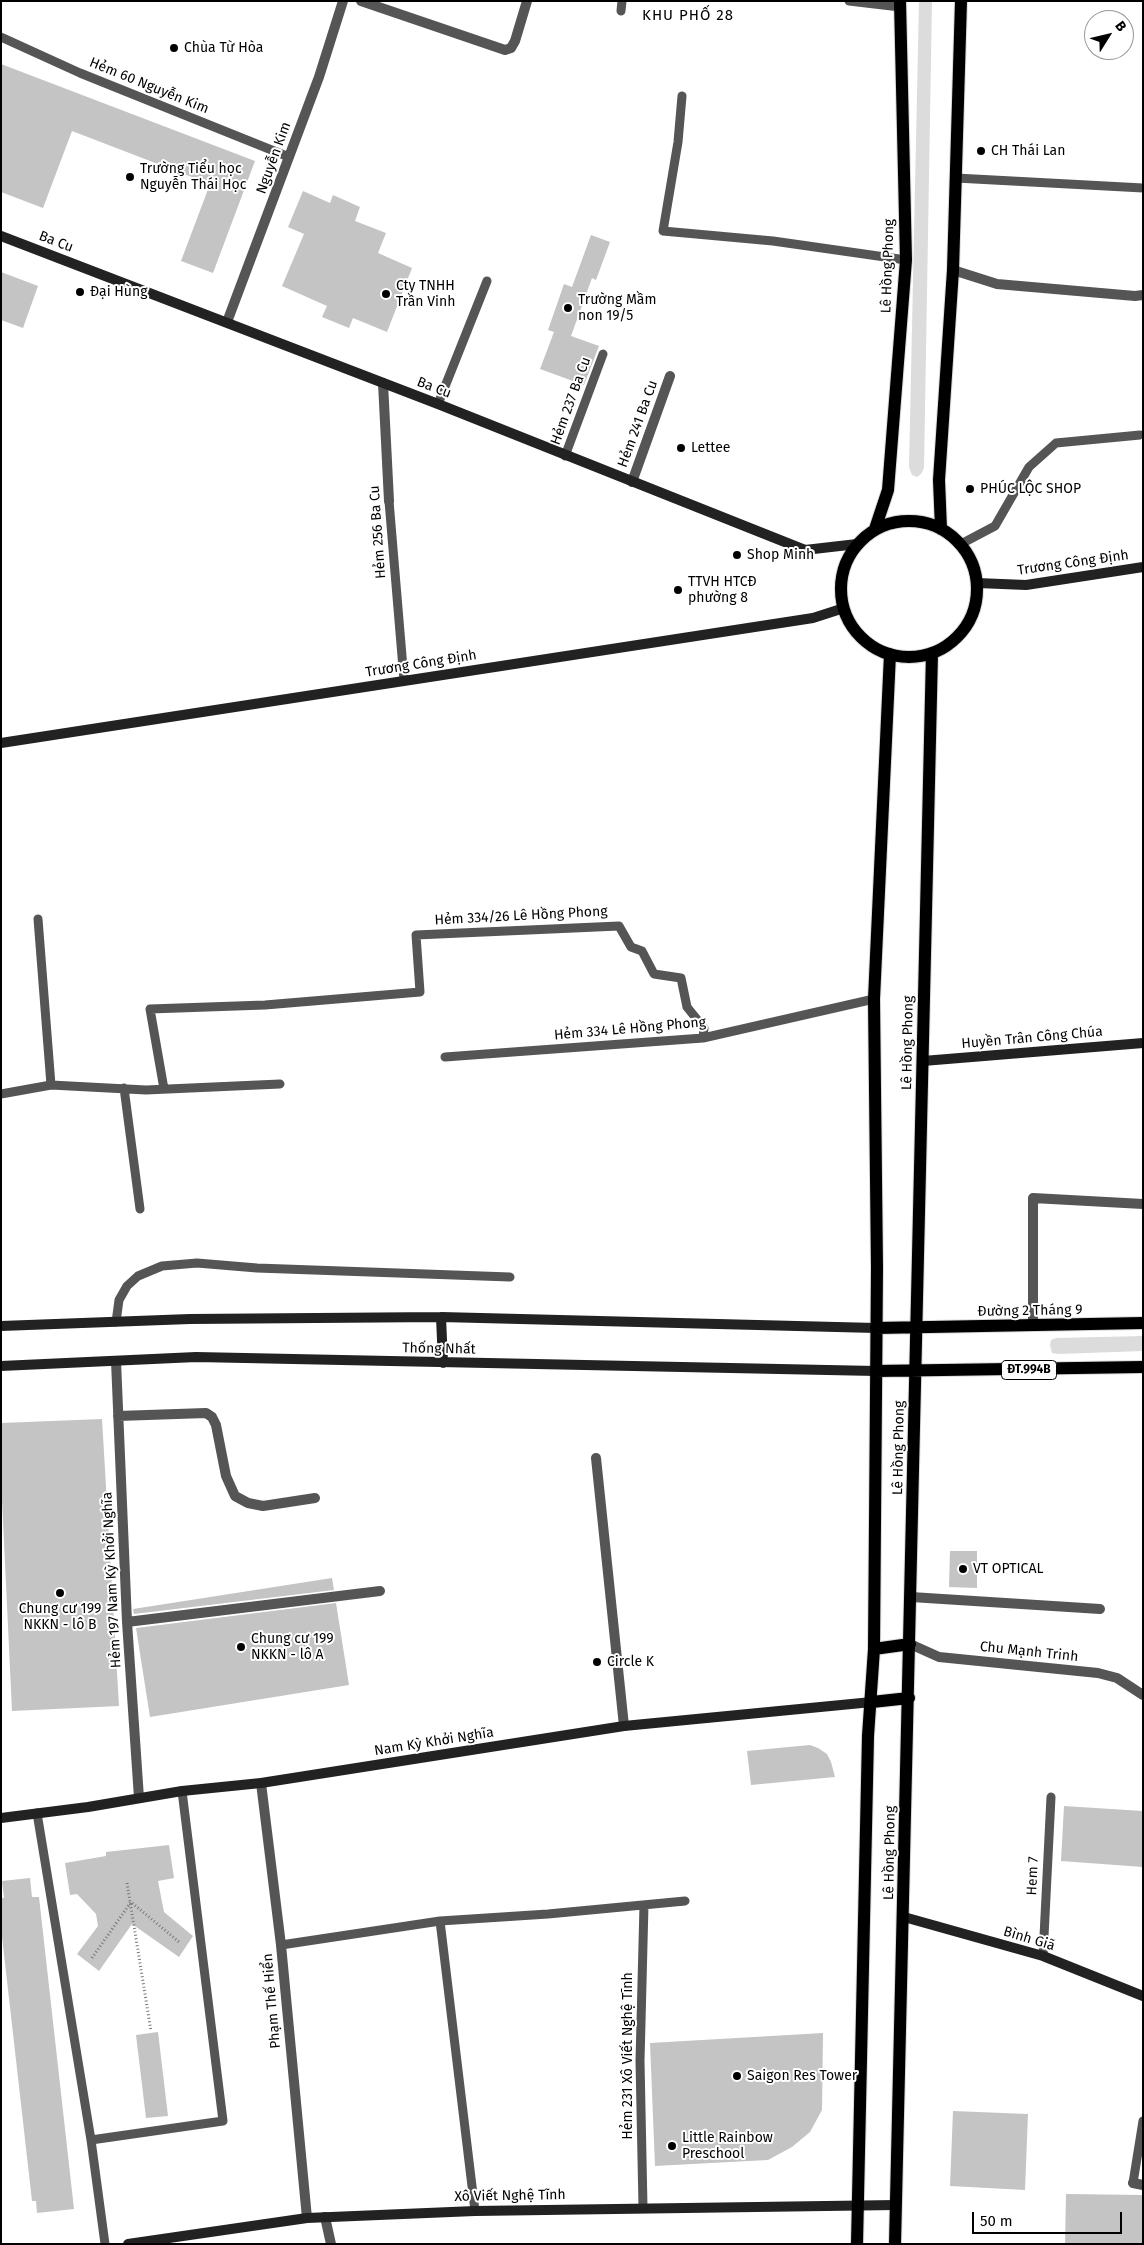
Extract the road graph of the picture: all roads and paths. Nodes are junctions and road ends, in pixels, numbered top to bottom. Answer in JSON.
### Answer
{"nodes":[{"id":1,"x":343,"y":1,"type":"edge"},
{"id":2,"x":361,"y":1,"type":"edge"},
{"id":3,"x":528,"y":1,"type":"edge"},
{"id":4,"x":622,"y":1,"type":"edge"},
{"id":5,"x":849,"y":1,"type":"edge"},
{"id":6,"x":961,"y":1,"type":"edge"},
{"id":7,"x":900,"y":4,"type":"edge"},
{"id":8,"x":621,"y":11,"type":"dead end"},
{"id":9,"x":1,"y":37,"type":"edge"},
{"id":10,"x":682,"y":96,"type":"dead end"},
{"id":11,"x":289,"y":157,"type":"junction"},
{"id":12,"x":956,"y":178,"type":"junction"},
{"id":13,"x":1143,"y":188,"type":"edge"},
{"id":14,"x":1,"y":236,"type":"edge"},
{"id":15,"x":906,"y":260,"type":"junction"},
{"id":16,"x":953,"y":270,"type":"junction"},
{"id":17,"x":487,"y":281,"type":"dead end"},
{"id":18,"x":1143,"y":295,"type":"edge"},
{"id":19,"x":227,"y":322,"type":"junction"},
{"id":20,"x":602,"y":354,"type":"dead end"},
{"id":21,"x":670,"y":376,"type":"dead end"},
{"id":22,"x":383,"y":383,"type":"junction"},
{"id":23,"x":438,"y":404,"type":"junction"},
{"id":24,"x":1140,"y":434,"type":"dead end"},
{"id":25,"x":565,"y":456,"type":"junction"},
{"id":26,"x":632,"y":482,"type":"junction"},
{"id":27,"x":389,"y":501,"type":"joint"},
{"id":28,"x":875,"y":529,"type":"junction"},
{"id":29,"x":941,"y":529,"type":"junction"},
{"id":30,"x":857,"y":544,"type":"junction"},
{"id":31,"x":959,"y":544,"type":"junction"},
{"id":32,"x":1143,"y":567,"type":"edge"},
{"id":33,"x":977,"y":583,"type":"junction"},
{"id":34,"x":844,"y":608,"type":"junction"},
{"id":35,"x":932,"y":653,"type":"junction"},
{"id":36,"x":890,"y":654,"type":"junction"},
{"id":37,"x":404,"y":680,"type":"junction"},
{"id":38,"x":1,"y":743,"type":"edge"},
{"id":39,"x":38,"y":919,"type":"dead end"},
{"id":40,"x":874,"y":998,"type":"junction"},
{"id":41,"x":703,"y":1038,"type":"junction"},
{"id":42,"x":1143,"y":1042,"type":"edge"},
{"id":43,"x":445,"y":1057,"type":"dead end"},
{"id":44,"x":923,"y":1061,"type":"junction"},
{"id":45,"x":280,"y":1084,"type":"dead end"},
{"id":46,"x":51,"y":1085,"type":"junction"},
{"id":47,"x":124,"y":1088,"type":"junction"},
{"id":48,"x":164,"y":1089,"type":"junction"},
{"id":49,"x":1,"y":1094,"type":"edge"},
{"id":50,"x":1143,"y":1204,"type":"edge"},
{"id":51,"x":140,"y":1209,"type":"dead end"},
{"id":52,"x":510,"y":1277,"type":"dead end"},
{"id":53,"x":441,"y":1317,"type":"junction"},
{"id":54,"x":116,"y":1322,"type":"junction"},
{"id":55,"x":1143,"y":1323,"type":"edge"},
{"id":56,"x":1,"y":1326,"type":"edge"},
{"id":57,"x":1033,"y":1326,"type":"junction"},
{"id":58,"x":876,"y":1328,"type":"junction"},
{"id":59,"x":917,"y":1328,"type":"junction"},
{"id":60,"x":116,"y":1361,"type":"junction"},
{"id":61,"x":443,"y":1363,"type":"junction"},
{"id":62,"x":1,"y":1366,"type":"edge"},
{"id":63,"x":1143,"y":1367,"type":"edge"},
{"id":64,"x":916,"y":1370,"type":"junction"},
{"id":65,"x":876,"y":1371,"type":"junction"},
{"id":66,"x":118,"y":1416,"type":"junction"},
{"id":67,"x":596,"y":1458,"type":"dead end"},
{"id":68,"x":315,"y":1498,"type":"dead end"},
{"id":69,"x":380,"y":1591,"type":"dead end"},
{"id":70,"x":911,"y":1597,"type":"junction"},
{"id":71,"x":1100,"y":1609,"type":"dead end"},
{"id":72,"x":128,"y":1622,"type":"junction"},
{"id":73,"x":910,"y":1644,"type":"junction"},
{"id":74,"x":874,"y":1649,"type":"junction"},
{"id":75,"x":1143,"y":1695,"type":"edge"},
{"id":76,"x":909,"y":1698,"type":"junction"},
{"id":77,"x":872,"y":1702,"type":"junction"},
{"id":78,"x":624,"y":1726,"type":"junction"},
{"id":79,"x":261,"y":1783,"type":"junction"},
{"id":80,"x":182,"y":1790,"type":"junction"},
{"id":81,"x":1050,"y":1797,"type":"dead end"},
{"id":82,"x":139,"y":1798,"type":"junction"},
{"id":83,"x":37,"y":1813,"type":"junction"},
{"id":84,"x":1,"y":1818,"type":"edge"},
{"id":85,"x":127,"y":1883,"type":"dead end"},
{"id":86,"x":685,"y":1901,"type":"dead end"},
{"id":87,"x":131,"y":1902,"type":"junction"},
{"id":88,"x":644,"y":1904,"type":"junction"},
{"id":89,"x":904,"y":1917,"type":"junction"},
{"id":90,"x":440,"y":1920,"type":"junction"},
{"id":91,"x":179,"y":1942,"type":"dead end"},
{"id":92,"x":281,"y":1945,"type":"junction"},
{"id":93,"x":1044,"y":1956,"type":"junction"},
{"id":94,"x":92,"y":1958,"type":"dead end"},
{"id":95,"x":1143,"y":1996,"type":"edge"},
{"id":96,"x":151,"y":2031,"type":"dead end"},
{"id":97,"x":1143,"y":2121,"type":"edge"},
{"id":98,"x":91,"y":2140,"type":"junction"},
{"id":99,"x":1138,"y":2184,"type":"edge"},
{"id":100,"x":857,"y":2204,"type":"junction"},
{"id":101,"x":896,"y":2205,"type":"junction"},
{"id":102,"x":643,"y":2207,"type":"junction"},
{"id":103,"x":475,"y":2210,"type":"junction"},
{"id":104,"x":326,"y":2217,"type":"junction"},
{"id":105,"x":307,"y":2218,"type":"junction"},
{"id":106,"x":105,"y":2244,"type":"edge"},
{"id":107,"x":128,"y":2244,"type":"edge"},
{"id":108,"x":331,"y":2244,"type":"edge"},
{"id":109,"x":857,"y":2244,"type":"edge"},
{"id":110,"x":895,"y":2244,"type":"edge"}],
"edges":[{"from":1,"to":11,"type":"street","name":"Nguyễn Kim"},
{"from":2,"to":3,"type":"street"},
{"from":4,"to":8,"type":"lane"},
{"from":5,"to":7,"type":"lane"},
{"from":6,"to":12,"type":"main road"},
{"from":7,"to":15,"type":"main road","name":"Lê Hồng Phong"},
{"from":9,"to":11,"type":"lane","name":"Hẻm 60 Nguyễn Kim"},
{"from":10,"to":15,"type":"lane"},
{"from":11,"to":19,"type":"street","name":"Nguyễn Kim"},
{"from":12,"to":13,"type":"lane"},
{"from":12,"to":16,"type":"main road"},
{"from":14,"to":19,"type":"main road","name":"Ba Cu"},
{"from":15,"to":28,"type":"main road","name":"Lê Hồng Phong"},
{"from":16,"to":18,"type":"street"},
{"from":16,"to":29,"type":"main road"},
{"from":17,"to":23,"type":"lane"},
{"from":19,"to":22,"type":"main road","name":"Ba Cu"},
{"from":20,"to":25,"type":"lane","name":"Hẻm 237 Ba Cu"},
{"from":21,"to":26,"type":"street","name":"Hẻm 241 Ba Cu"},
{"from":22,"to":23,"type":"main road","name":"Ba Cu"},
{"from":22,"to":27,"type":"street","name":"Hẻm 256 Ba Cu"},
{"from":23,"to":25,"type":"main road","name":"Ba Cu"},
{"from":24,"to":31,"type":"lane"},
{"from":25,"to":26,"type":"main road","name":"Ba Cu"},
{"from":26,"to":30,"type":"main road","name":"Ba Cu"},
{"from":27,"to":37,"type":"lane","name":"Hẻm 256 Ba Cu"},
{"from":28,"to":29,"type":"main road"},
{"from":28,"to":30,"type":"main road"},
{"from":29,"to":31,"type":"main road"},
{"from":30,"to":34,"type":"main road"},
{"from":31,"to":33,"type":"main road"},
{"from":32,"to":33,"type":"main road","name":"Trương Công Định"},
{"from":33,"to":35,"type":"main road"},
{"from":34,"to":36,"type":"main road"},
{"from":34,"to":37,"type":"main road","name":"Trương Công Định"},
{"from":35,"to":36,"type":"main road"},
{"from":35,"to":44,"type":"main road","name":"Lê Hồng Phong"},
{"from":36,"to":40,"type":"main road","name":"Lê Hồng Phong"},
{"from":37,"to":38,"type":"main road","name":"Trương Công Định"},
{"from":39,"to":46,"type":"lane"},
{"from":40,"to":41,"type":"lane","name":"Hẻm 334 Lê Hồng Phong"},
{"from":40,"to":58,"type":"main road","name":"Lê Hồng Phong"},
{"from":41,"to":43,"type":"lane","name":"Hẻm 334 Lê Hồng Phong"},
{"from":41,"to":48,"type":"lane","name":"Hẻm 334/26 Lê Hồng Phong"},
{"from":42,"to":44,"type":"main road","name":"Huyền Trân Công Chúa"},
{"from":44,"to":59,"type":"main road","name":"Lê Hồng Phong"},
{"from":45,"to":48,"type":"lane"},
{"from":46,"to":47,"type":"lane"},
{"from":46,"to":49,"type":"lane"},
{"from":47,"to":48,"type":"lane"},
{"from":47,"to":51,"type":"lane"},
{"from":50,"to":57,"type":"street"},
{"from":52,"to":54,"type":"lane"},
{"from":53,"to":54,"type":"main road"},
{"from":53,"to":58,"type":"main road"},
{"from":53,"to":61,"type":"main road"},
{"from":54,"to":56,"type":"main road"},
{"from":55,"to":57,"type":"main road","name":"Đường 2 Tháng 9"},
{"from":57,"to":59,"type":"main road","name":"Đường 2 Tháng 9"},
{"from":58,"to":59,"type":"main road","name":"Đường 2 Tháng 9"},
{"from":58,"to":65,"type":"main road","name":"Lê Hồng Phong"},
{"from":59,"to":64,"type":"main road","name":"Lê Hồng Phong"},
{"from":60,"to":61,"type":"main road","name":"Thống Nhất"},
{"from":60,"to":62,"type":"main road","name":"Thống Nhất"},
{"from":60,"to":66,"type":"street","name":"Hẻm 197 Nam Kỳ Khởi Nghĩa"},
{"from":61,"to":65,"type":"main road","name":"Thống Nhất"},
{"from":63,"to":64,"type":"main road","number":"ĐT.994B"},
{"from":64,"to":65,"type":"main road"},
{"from":64,"to":70,"type":"main road","name":"Lê Hồng Phong"},
{"from":65,"to":74,"type":"main road","name":"Lê Hồng Phong"},
{"from":66,"to":68,"type":"street"},
{"from":66,"to":72,"type":"street","name":"Hẻm 197 Nam Kỳ Khởi Nghĩa"},
{"from":67,"to":78,"type":"street"},
{"from":69,"to":72,"type":"street"},
{"from":70,"to":71,"type":"street"},
{"from":70,"to":73,"type":"main road","name":"Lê Hồng Phong"},
{"from":72,"to":82,"type":"street","name":"Hẻm 197 Nam Kỳ Khởi Nghĩa"},
{"from":73,"to":74,"type":"main road"},
{"from":73,"to":75,"type":"street","name":"Chu Mạnh Trinh"},
{"from":73,"to":76,"type":"main road","name":"Lê Hồng Phong"},
{"from":74,"to":77,"type":"main road","name":"Lê Hồng Phong"},
{"from":76,"to":77,"type":"main road"},
{"from":76,"to":89,"type":"main road","name":"Lê Hồng Phong"},
{"from":77,"to":78,"type":"main road","name":"Nam Kỳ Khởi Nghĩa"},
{"from":77,"to":100,"type":"main road","name":"Lê Hồng Phong"},
{"from":78,"to":79,"type":"main road","name":"Nam Kỳ Khởi Nghĩa"},
{"from":79,"to":80,"type":"main road","name":"Nam Kỳ Khởi Nghĩa"},
{"from":79,"to":92,"type":"street","name":"Phạm Thế Hiển"},
{"from":80,"to":82,"type":"main road","name":"Nam Kỳ Khởi Nghĩa"},
{"from":80,"to":98,"type":"lane"},
{"from":81,"to":93,"type":"lane","name":"Hem 7"},
{"from":82,"to":83,"type":"main road","name":"Nam Kỳ Khởi Nghĩa"},
{"from":83,"to":84,"type":"main road","name":"Nam Kỳ Khởi Nghĩa"},
{"from":83,"to":98,"type":"lane"},
{"from":85,"to":87,"type":"path"},
{"from":86,"to":88,"type":"lane"},
{"from":87,"to":91,"type":"path"},
{"from":87,"to":94,"type":"path"},
{"from":87,"to":96,"type":"path"},
{"from":88,"to":90,"type":"lane"},
{"from":88,"to":102,"type":"lane","name":"Hẻm 231 Xô Viết Nghệ Tĩnh"},
{"from":89,"to":93,"type":"main road","name":"Bình Giã"},
{"from":89,"to":101,"type":"main road","name":"Lê Hồng Phong"},
{"from":90,"to":92,"type":"lane"},
{"from":90,"to":103,"type":"lane"},
{"from":92,"to":105,"type":"street","name":"Phạm Thế Hiển"},
{"from":93,"to":95,"type":"main road","name":"Bình Giã"},
{"from":97,"to":99,"type":"lane"},
{"from":98,"to":106,"type":"lane"},
{"from":100,"to":101,"type":"main road","name":"Xô Viết Nghệ Tĩnh"},
{"from":100,"to":102,"type":"main road","name":"Xô Viết Nghệ Tĩnh"},
{"from":100,"to":109,"type":"main road","name":"Lê Hồng Phong"},
{"from":101,"to":110,"type":"main road","name":"Lê Hồng Phong"},
{"from":102,"to":103,"type":"main road","name":"Xô Viết Nghệ Tĩnh"},
{"from":103,"to":104,"type":"main road","name":"Xô Viết Nghệ Tĩnh"},
{"from":104,"to":105,"type":"main road","name":"Xô Viết Nghệ Tĩnh"},
{"from":104,"to":108,"type":"street"},
{"from":105,"to":107,"type":"main road","name":"Xô Viết Nghệ Tĩnh"}]}
